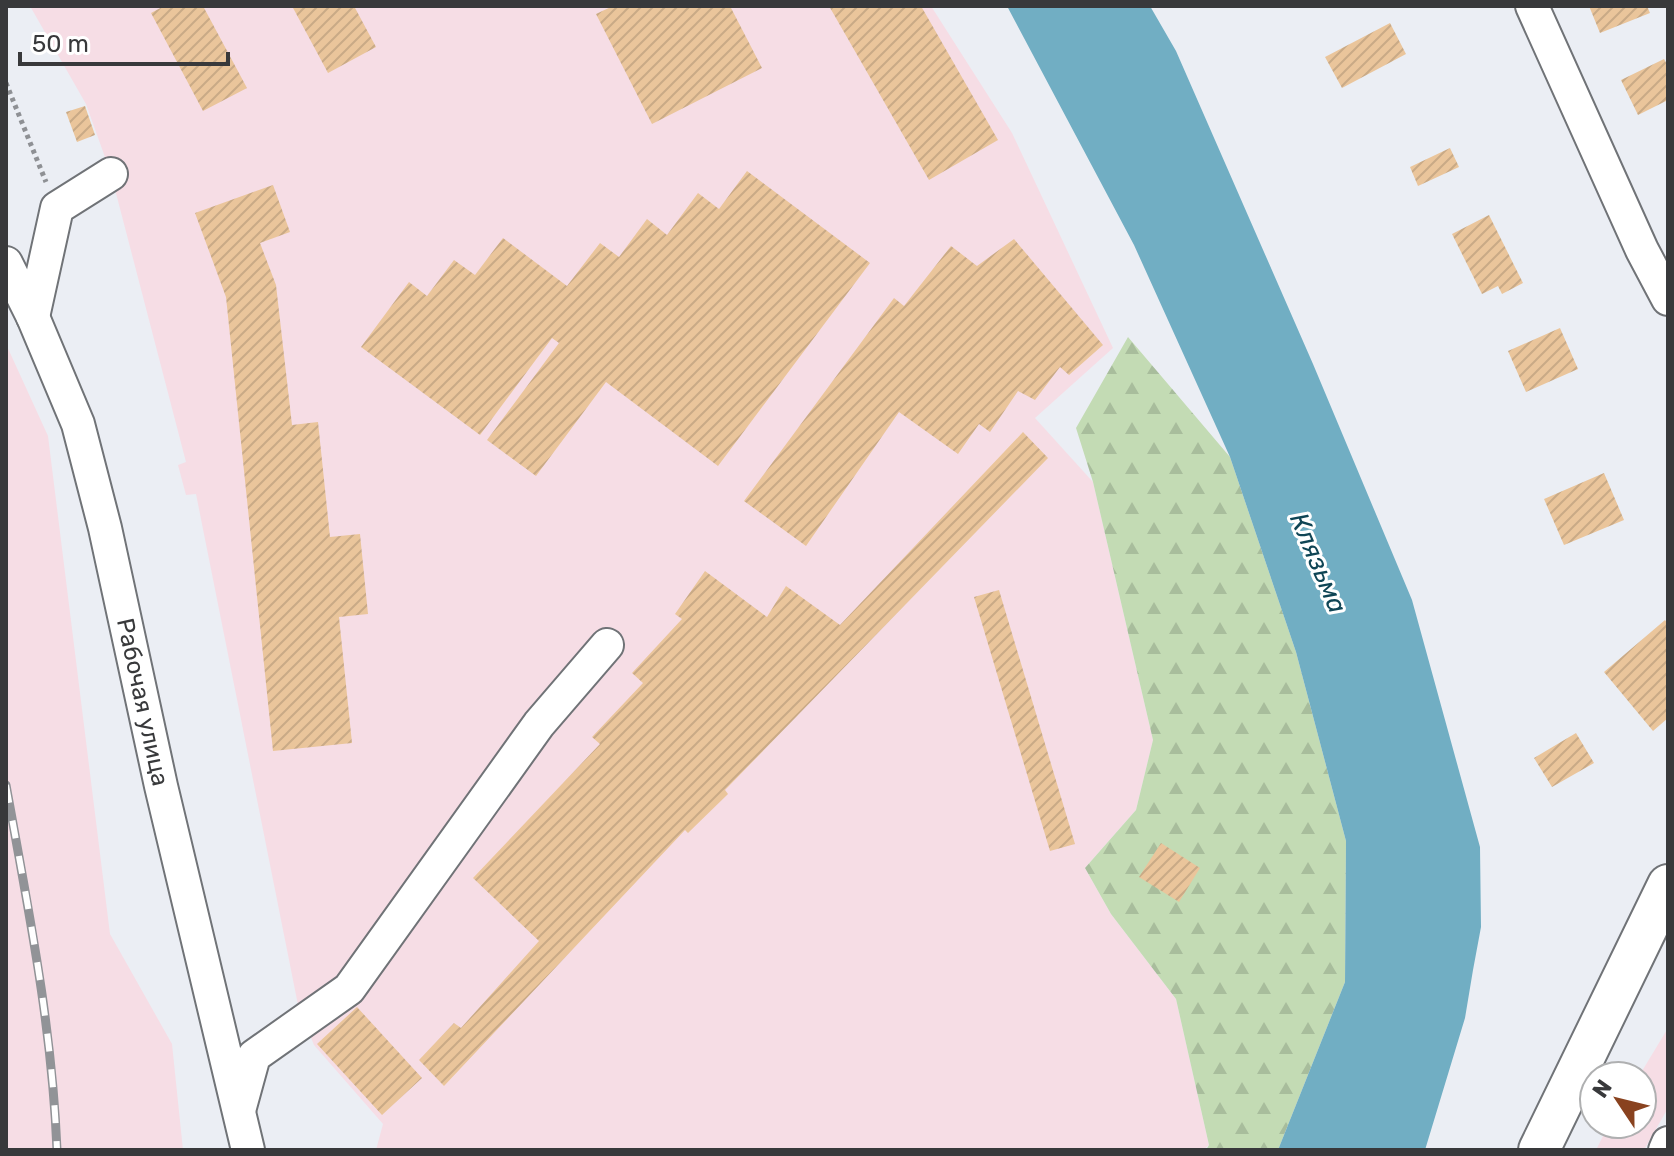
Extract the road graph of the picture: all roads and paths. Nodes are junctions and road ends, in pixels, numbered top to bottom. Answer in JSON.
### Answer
{"nodes":[{"id":1,"x":1532,"y":6,"type":"edge"},
{"id":2,"x":6,"y":83,"type":"edge"},
{"id":3,"x":111,"y":174,"type":"dead end"},
{"id":4,"x":57,"y":208,"type":"junction"},
{"id":5,"x":6,"y":263,"type":"edge"},
{"id":6,"x":1668,"y":299,"type":"edge"},
{"id":7,"x":33,"y":317,"type":"junction"},
{"id":8,"x":607,"y":645,"type":"dead end"},
{"id":9,"x":1668,"y":885,"type":"edge"},
{"id":10,"x":239,"y":1110,"type":"junction"},
{"id":11,"x":1668,"y":1143,"type":"edge"},
{"id":12,"x":248,"y":1150,"type":"edge"},
{"id":13,"x":1539,"y":1150,"type":"edge"},
{"id":14,"x":1665,"y":1150,"type":"edge"}],
"edges":[{"from":1,"to":6,"type":"street"},
{"from":2,"to":4,"type":"path"},
{"from":3,"to":4,"type":"street"},
{"from":4,"to":7,"type":"street"},
{"from":5,"to":7,"type":"street","name":"Рабочая улица"},
{"from":7,"to":10,"type":"street","name":"Рабочая улица"},
{"from":8,"to":10,"type":"street"},
{"from":9,"to":13,"type":"main road"},
{"from":10,"to":12,"type":"street","name":"Рабочая улица"},
{"from":11,"to":14,"type":"street"}]}
